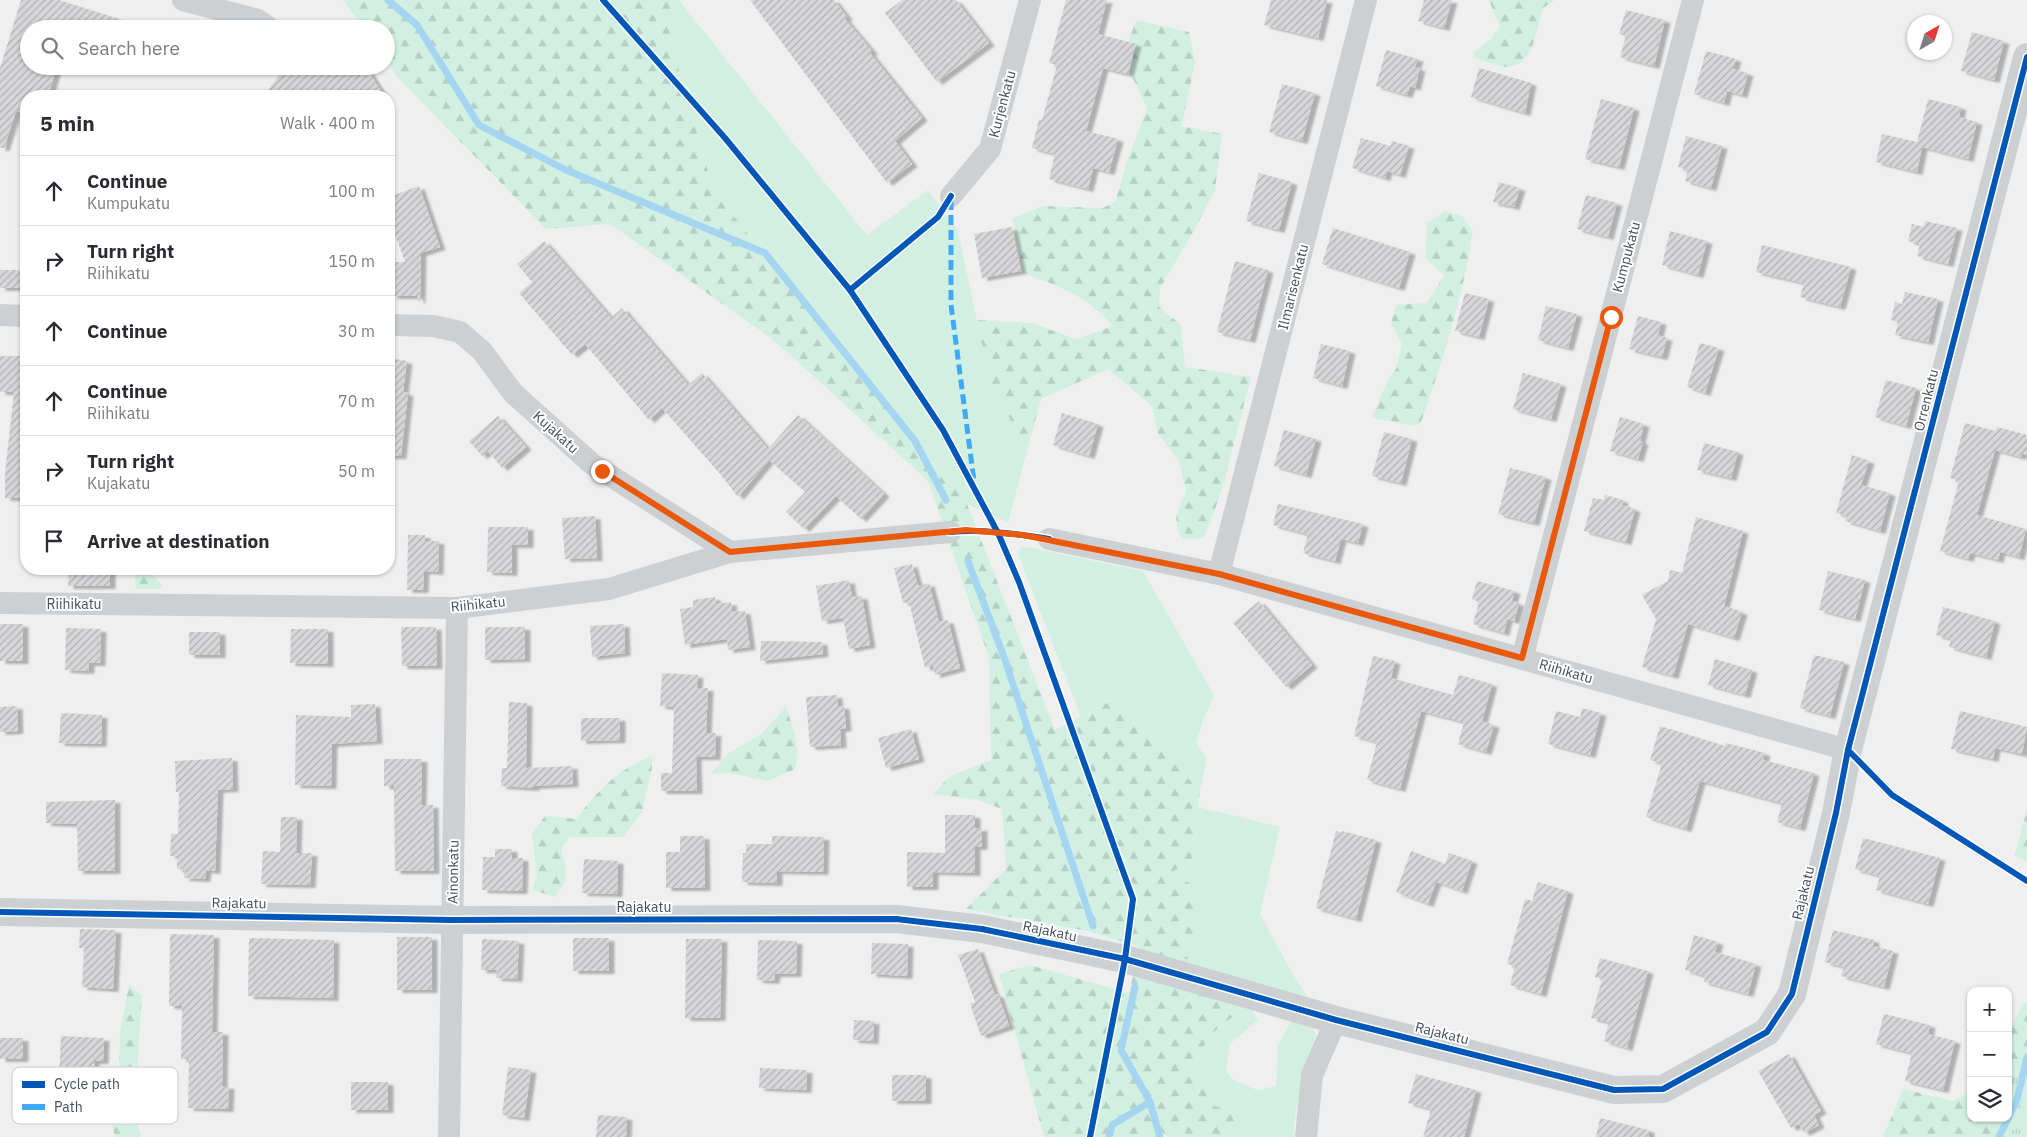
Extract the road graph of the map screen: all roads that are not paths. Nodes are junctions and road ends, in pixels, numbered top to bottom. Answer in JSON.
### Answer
{"nodes":[{"id":1,"x":182,"y":0,"type":"edge"},
{"id":2,"x":1030,"y":0,"type":"edge"},
{"id":3,"x":1366,"y":0,"type":"edge"},
{"id":4,"x":1693,"y":0,"type":"edge"},
{"id":5,"x":258,"y":20,"type":"edge"},
{"id":6,"x":2027,"y":57,"type":"edge"},
{"id":7,"x":951,"y":196,"type":"dead end"},
{"id":8,"x":0,"y":315,"type":"edge"},
{"id":9,"x":20,"y":316,"type":"edge"},
{"id":10,"x":395,"y":325,"type":"edge"},
{"id":11,"x":950,"y":532,"type":"dead end"},
{"id":12,"x":1049,"y":539,"type":"dead end"},
{"id":13,"x":730,"y":552,"type":"junction"},
{"id":14,"x":1219,"y":574,"type":"junction"},
{"id":15,"x":0,"y":603,"type":"edge"},
{"id":16,"x":457,"y":608,"type":"junction"},
{"id":17,"x":1522,"y":658,"type":"junction"},
{"id":18,"x":1848,"y":750,"type":"junction"},
{"id":19,"x":0,"y":912,"type":"edge"},
{"id":20,"x":452,"y":920,"type":"junction"},
{"id":21,"x":1336,"y":1020,"type":"junction"},
{"id":22,"x":449,"y":1137,"type":"edge"},
{"id":23,"x":1306,"y":1137,"type":"edge"}],
"edges":[{"from":1,"to":5,"type":"street"},
{"from":2,"to":7,"type":"street","name":"Kurjenkatu"},
{"from":3,"to":14,"type":"street","name":"Ilmarisenkatu"},
{"from":4,"to":17,"type":"street","name":"Kumpukatu"},
{"from":6,"to":18,"type":"street","name":"Orrenkatu"},
{"from":8,"to":9,"type":"street"},
{"from":10,"to":13,"type":"street","name":"Kujakatu"},
{"from":11,"to":13,"type":"street","name":"Riihikatu"},
{"from":12,"to":14,"type":"street","name":"Riihikatu"},
{"from":13,"to":16,"type":"street","name":"Riihikatu"},
{"from":14,"to":17,"type":"street","name":"Riihikatu"},
{"from":15,"to":16,"type":"street","name":"Riihikatu"},
{"from":16,"to":20,"type":"street","name":"Ainonkatu"},
{"from":17,"to":18,"type":"street","name":"Riihikatu"},
{"from":18,"to":21,"type":"street","name":"Rajakatu"},
{"from":19,"to":20,"type":"street","name":"Rajakatu"},
{"from":20,"to":21,"type":"street","name":"Rajakatu"},
{"from":20,"to":22,"type":"street","name":"Ainonkatu"},
{"from":21,"to":23,"type":"street"}]}
